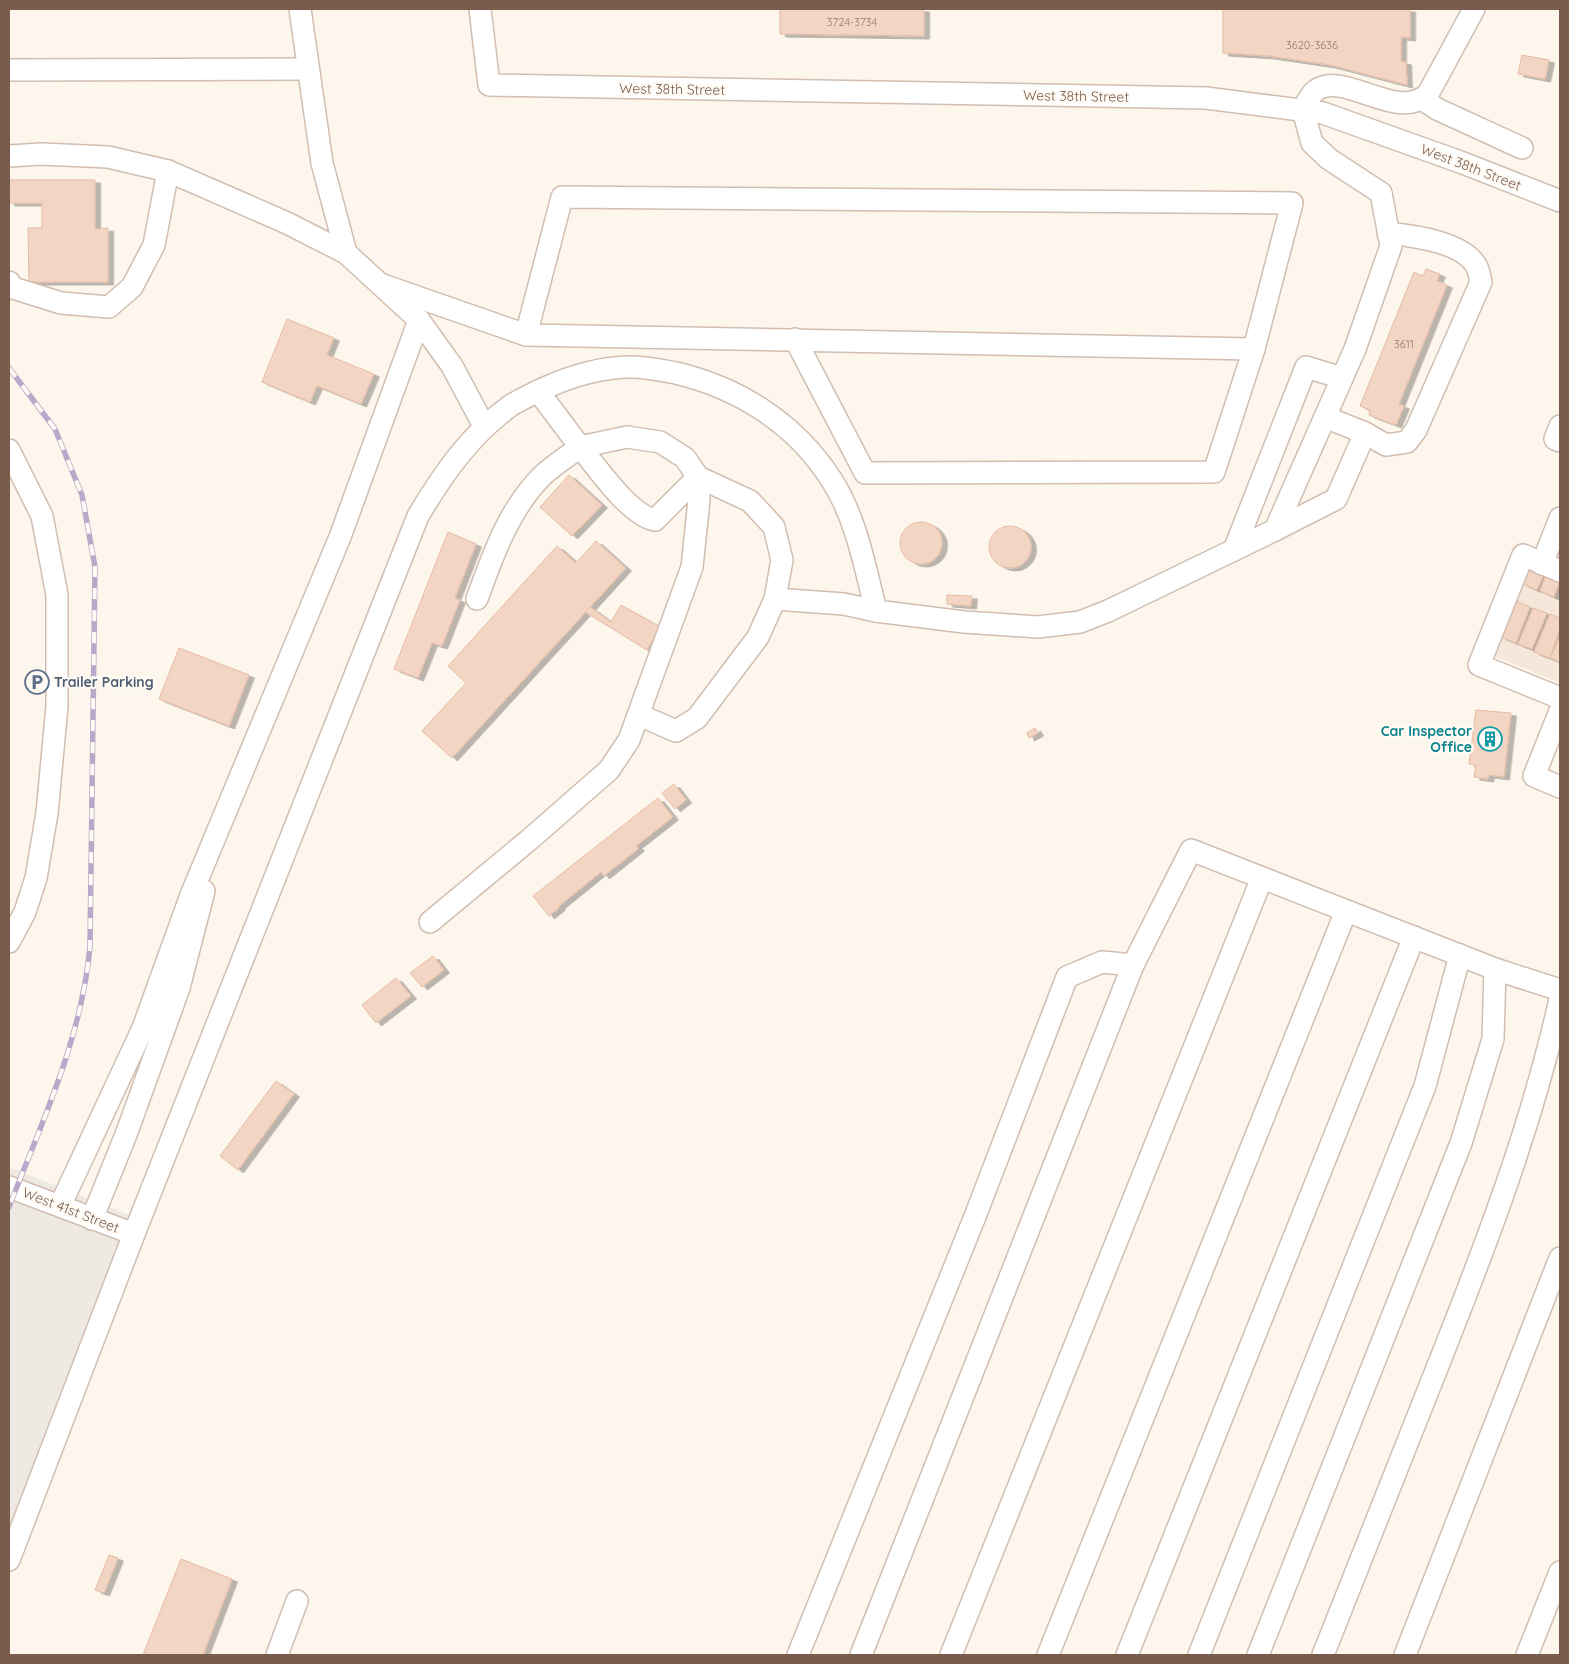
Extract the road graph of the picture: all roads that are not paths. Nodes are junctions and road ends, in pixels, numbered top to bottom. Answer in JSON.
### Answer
{"nodes":[{"id":1,"x":300,"y":9,"type":"edge"},
{"id":2,"x":480,"y":9,"type":"edge"},
{"id":3,"x":1474,"y":9,"type":"edge"},
{"id":4,"x":308,"y":69,"type":"junction"},
{"id":5,"x":9,"y":70,"type":"edge"},
{"id":6,"x":1422,"y":100,"type":"junction"},
{"id":7,"x":1303,"y":110,"type":"junction"},
{"id":8,"x":1522,"y":148,"type":"dead end"},
{"id":9,"x":9,"y":156,"type":"edge"},
{"id":10,"x":168,"y":171,"type":"junction"},
{"id":11,"x":1560,"y":202,"type":"edge"},
{"id":12,"x":1388,"y":232,"type":"junction"},
{"id":13,"x":346,"y":253,"type":"junction"},
{"id":14,"x":9,"y":282,"type":"edge"},
{"id":15,"x":380,"y":284,"type":"junction"},
{"id":16,"x":419,"y":320,"type":"junction"},
{"id":17,"x":526,"y":335,"type":"junction"},
{"id":18,"x":795,"y":339,"type":"junction"},
{"id":19,"x":1254,"y":349,"type":"junction"},
{"id":20,"x":1342,"y":378,"type":"junction"},
{"id":21,"x":538,"y":391,"type":"junction"},
{"id":22,"x":1325,"y":417,"type":"junction"},
{"id":23,"x":484,"y":426,"type":"junction"},
{"id":24,"x":1364,"y":433,"type":"junction"},
{"id":25,"x":580,"y":447,"type":"junction"},
{"id":26,"x":9,"y":450,"type":"edge"},
{"id":27,"x":698,"y":477,"type":"junction"},
{"id":28,"x":1560,"y":518,"type":"edge"},
{"id":29,"x":1275,"y":530,"type":"junction"},
{"id":30,"x":1234,"y":550,"type":"junction"},
{"id":31,"x":1551,"y":567,"type":"edge"},
{"id":32,"x":477,"y":598,"type":"dead end"},
{"id":33,"x":775,"y":599,"type":"junction"},
{"id":34,"x":876,"y":611,"type":"junction"},
{"id":35,"x":1560,"y":698,"type":"edge"},
{"id":36,"x":1560,"y":712,"type":"edge"},
{"id":37,"x":639,"y":715,"type":"junction"},
{"id":38,"x":1556,"y":734,"type":"edge"},
{"id":39,"x":1560,"y":787,"type":"edge"},
{"id":40,"x":209,"y":853,"type":"junction"},
{"id":41,"x":1262,"y":878,"type":"junction"},
{"id":42,"x":1346,"y":911,"type":"junction"},
{"id":43,"x":430,"y":922,"type":"dead end"},
{"id":44,"x":1414,"y":937,"type":"junction"},
{"id":45,"x":9,"y":942,"type":"edge"},
{"id":46,"x":1460,"y":955,"type":"junction"},
{"id":47,"x":1133,"y":965,"type":"junction"},
{"id":48,"x":1495,"y":969,"type":"junction"},
{"id":49,"x":1560,"y":990,"type":"edge"},
{"id":50,"x":1560,"y":999,"type":"edge"},
{"id":51,"x":9,"y":1187,"type":"edge"},
{"id":52,"x":60,"y":1206,"type":"junction"},
{"id":53,"x":92,"y":1218,"type":"junction"},
{"id":54,"x":134,"y":1234,"type":"junction"},
{"id":55,"x":1560,"y":1258,"type":"edge"},
{"id":56,"x":9,"y":1560,"type":"edge"},
{"id":57,"x":1560,"y":1572,"type":"edge"},
{"id":58,"x":297,"y":1601,"type":"dead end"},
{"id":59,"x":277,"y":1655,"type":"edge"},
{"id":60,"x":798,"y":1655,"type":"edge"},
{"id":61,"x":861,"y":1655,"type":"edge"},
{"id":62,"x":950,"y":1655,"type":"edge"},
{"id":63,"x":1048,"y":1655,"type":"edge"},
{"id":64,"x":1127,"y":1655,"type":"edge"},
{"id":65,"x":1199,"y":1655,"type":"edge"},
{"id":66,"x":1258,"y":1655,"type":"edge"},
{"id":67,"x":1323,"y":1655,"type":"edge"},
{"id":68,"x":1405,"y":1655,"type":"edge"},
{"id":69,"x":1527,"y":1655,"type":"edge"}],
"edges":[{"from":1,"to":4,"type":"street"},
{"from":2,"to":7,"type":"street","name":"West 38th Street"},
{"from":3,"to":6,"type":"street"},
{"from":4,"to":5,"type":"street"},
{"from":4,"to":13,"type":"street"},
{"from":6,"to":7,"type":"street"},
{"from":6,"to":8,"type":"street"},
{"from":7,"to":11,"type":"street","name":"West 38th Street"},
{"from":7,"to":12,"type":"street"},
{"from":9,"to":10,"type":"street"},
{"from":10,"to":13,"type":"street"},
{"from":10,"to":14,"type":"street"},
{"from":12,"to":20,"type":"street"},
{"from":12,"to":24,"type":"street"},
{"from":13,"to":15,"type":"street"},
{"from":15,"to":16,"type":"street"},
{"from":15,"to":17,"type":"street"},
{"from":16,"to":23,"type":"street"},
{"from":16,"to":40,"type":"street"},
{"from":17,"to":18,"type":"street"},
{"from":17,"to":19,"type":"street"},
{"from":18,"to":19,"type":"street"},
{"from":18,"to":19,"type":"street"},
{"from":20,"to":22,"type":"street"},
{"from":20,"to":30,"type":"street"},
{"from":21,"to":23,"type":"street"},
{"from":21,"to":25,"type":"street"},
{"from":21,"to":34,"type":"street"},
{"from":22,"to":24,"type":"street"},
{"from":22,"to":29,"type":"street"},
{"from":23,"to":54,"type":"street"},
{"from":24,"to":29,"type":"street"},
{"from":25,"to":27,"type":"street"},
{"from":25,"to":27,"type":"street"},
{"from":25,"to":32,"type":"street"},
{"from":26,"to":45,"type":"street"},
{"from":27,"to":33,"type":"street"},
{"from":27,"to":37,"type":"street"},
{"from":28,"to":31,"type":"street"},
{"from":29,"to":30,"type":"street"},
{"from":30,"to":34,"type":"street"},
{"from":31,"to":35,"type":"street"},
{"from":33,"to":34,"type":"street"},
{"from":33,"to":37,"type":"street"},
{"from":36,"to":38,"type":"street"},
{"from":37,"to":43,"type":"street"},
{"from":38,"to":39,"type":"street"},
{"from":40,"to":52,"type":"street"},
{"from":40,"to":53,"type":"street"},
{"from":41,"to":42,"type":"street"},
{"from":41,"to":47,"type":"street"},
{"from":41,"to":62,"type":"street"},
{"from":42,"to":44,"type":"street"},
{"from":42,"to":63,"type":"street"},
{"from":44,"to":46,"type":"street"},
{"from":44,"to":64,"type":"street"},
{"from":46,"to":48,"type":"street"},
{"from":46,"to":65,"type":"street"},
{"from":47,"to":60,"type":"street"},
{"from":47,"to":61,"type":"street"},
{"from":48,"to":49,"type":"street"},
{"from":48,"to":66,"type":"street"},
{"from":50,"to":67,"type":"street"},
{"from":51,"to":52,"type":"street","name":"West 41st Street"},
{"from":52,"to":53,"type":"street","name":"West 41st Street"},
{"from":53,"to":54,"type":"street","name":"West 41st Street"},
{"from":54,"to":56,"type":"street"},
{"from":55,"to":68,"type":"street"},
{"from":57,"to":69,"type":"street"},
{"from":58,"to":59,"type":"street"}]}
